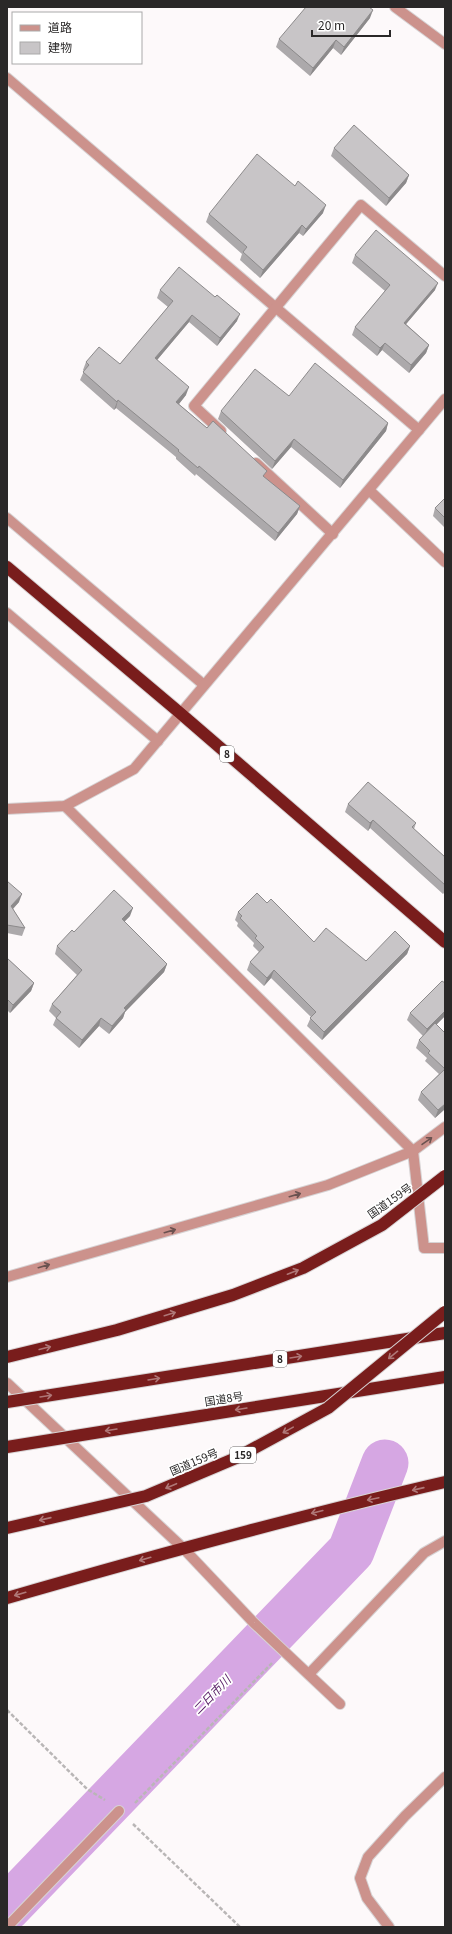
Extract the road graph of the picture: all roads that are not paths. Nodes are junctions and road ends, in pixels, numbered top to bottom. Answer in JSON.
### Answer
{"nodes":[{"id":1,"x":395,"y":7,"type":"edge"},
{"id":2,"x":445,"y":44,"type":"edge"},
{"id":3,"x":7,"y":78,"type":"edge"},
{"id":4,"x":445,"y":276,"type":"edge"},
{"id":5,"x":276,"y":308,"type":"junction"},
{"id":6,"x":445,"y":399,"type":"edge"},
{"id":7,"x":419,"y":430,"type":"junction"},
{"id":8,"x":229,"y":438,"type":"edge"},
{"id":9,"x":246,"y":454,"type":"edge"},
{"id":10,"x":370,"y":491,"type":"junction"},
{"id":11,"x":7,"y":518,"type":"edge"},
{"id":12,"x":333,"y":534,"type":"junction"},
{"id":13,"x":445,"y":562,"type":"edge"},
{"id":14,"x":7,"y":568,"type":"edge"},
{"id":15,"x":7,"y":613,"type":"edge"},
{"id":16,"x":204,"y":685,"type":"junction"},
{"id":17,"x":180,"y":713,"type":"junction"},
{"id":18,"x":158,"y":741,"type":"junction"},
{"id":19,"x":65,"y":806,"type":"junction"},
{"id":20,"x":7,"y":809,"type":"edge"},
{"id":21,"x":445,"y":942,"type":"edge"},
{"id":22,"x":445,"y":1127,"type":"edge"},
{"id":23,"x":413,"y":1151,"type":"junction"},
{"id":24,"x":445,"y":1176,"type":"edge"},
{"id":25,"x":445,"y":1248,"type":"edge"},
{"id":26,"x":7,"y":1277,"type":"edge"},
{"id":27,"x":445,"y":1312,"type":"edge"},
{"id":28,"x":445,"y":1334,"type":"edge"},
{"id":29,"x":7,"y":1357,"type":"edge"},
{"id":30,"x":445,"y":1377,"type":"edge"},
{"id":31,"x":7,"y":1383,"type":"edge"},
{"id":32,"x":7,"y":1402,"type":"edge"},
{"id":33,"x":7,"y":1447,"type":"edge"},
{"id":34,"x":445,"y":1482,"type":"edge"},
{"id":35,"x":7,"y":1528,"type":"edge"},
{"id":36,"x":445,"y":1541,"type":"edge"},
{"id":37,"x":182,"y":1548,"type":"junction"},
{"id":38,"x":7,"y":1598,"type":"edge"},
{"id":39,"x":309,"y":1674,"type":"junction"},
{"id":40,"x":340,"y":1704,"type":"dead end"},
{"id":41,"x":445,"y":1777,"type":"edge"},
{"id":42,"x":119,"y":1811,"type":"road end"},
{"id":43,"x":7,"y":1927,"type":"edge"},
{"id":44,"x":389,"y":1927,"type":"edge"}],
"edges":[{"from":1,"to":2,"type":"street"},
{"from":3,"to":5,"type":"street"},
{"from":4,"to":5,"type":"street"},
{"from":5,"to":7,"type":"street"},
{"from":5,"to":8,"type":"street"},
{"from":6,"to":7,"type":"street"},
{"from":7,"to":10,"type":"street"},
{"from":9,"to":12,"type":"street"},
{"from":10,"to":12,"type":"street"},
{"from":10,"to":13,"type":"street"},
{"from":11,"to":16,"type":"street"},
{"from":12,"to":16,"type":"street"},
{"from":14,"to":17,"type":"highway","number":"8"},
{"from":15,"to":18,"type":"street"},
{"from":16,"to":17,"type":"street"},
{"from":17,"to":18,"type":"street"},
{"from":17,"to":21,"type":"highway","number":"8"},
{"from":18,"to":19,"type":"street"},
{"from":19,"to":20,"type":"street"},
{"from":19,"to":23,"type":"street"},
{"from":23,"to":22,"type":"street","one_way":true},
{"from":23,"to":25,"type":"street"},
{"from":26,"to":23,"type":"street","one_way":true},
{"from":29,"to":24,"type":"highway","name":"国道159号","one_way":true,"bridge":true},
{"from":27,"to":35,"type":"highway","name":"国道159号","number":"159","one_way":true,"bridge":true},
{"from":32,"to":28,"type":"highway","number":"8","one_way":true,"bridge":true},
{"from":30,"to":33,"type":"highway","name":"国道8号","one_way":true,"bridge":true},
{"from":31,"to":37,"type":"street"},
{"from":34,"to":37,"type":"highway","one_way":true},
{"from":36,"to":39,"type":"street"},
{"from":37,"to":38,"type":"highway","one_way":true},
{"from":37,"to":39,"type":"street"},
{"from":39,"to":40,"type":"street"},
{"from":41,"to":44,"type":"street"},
{"from":42,"to":43,"type":"street"}]}
